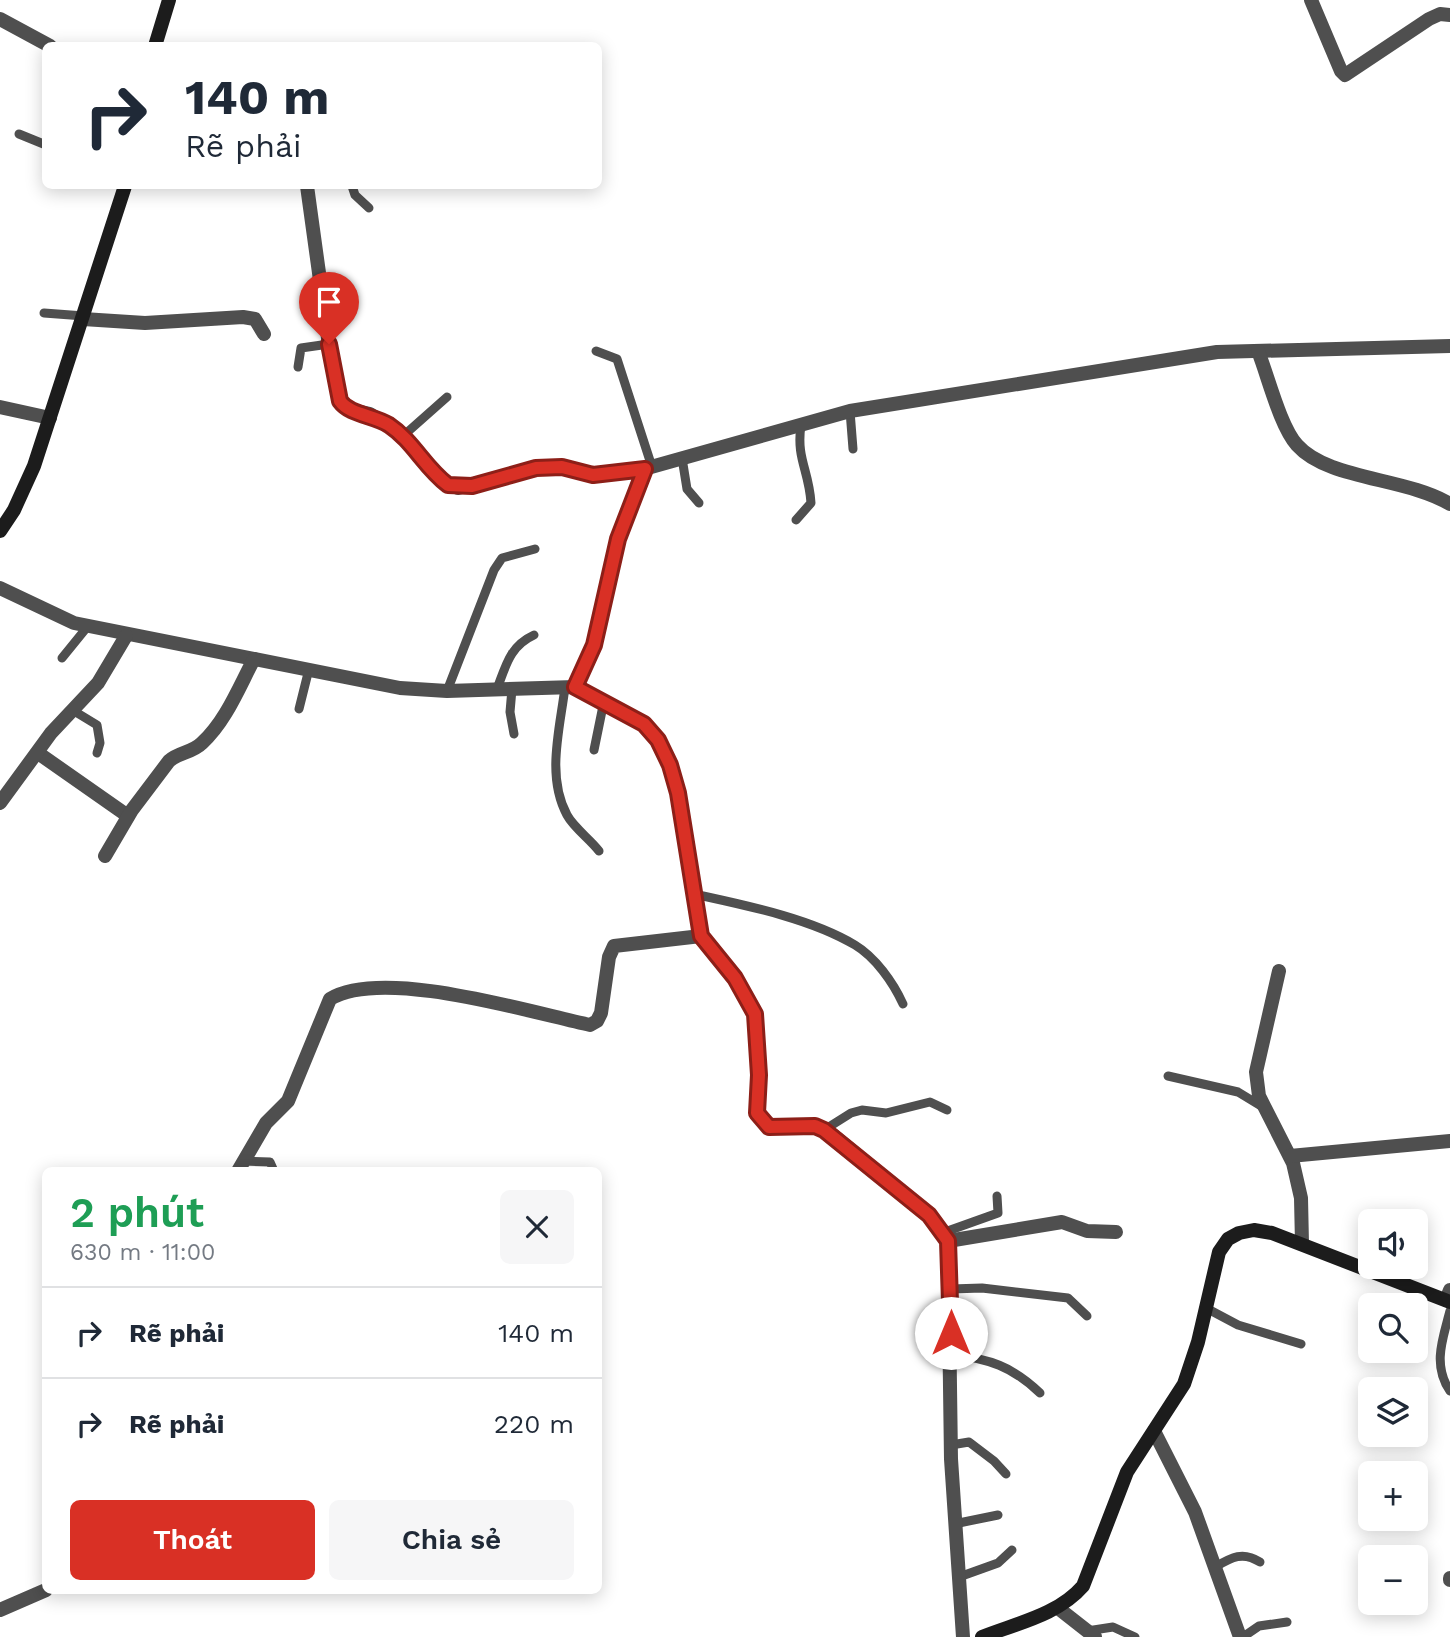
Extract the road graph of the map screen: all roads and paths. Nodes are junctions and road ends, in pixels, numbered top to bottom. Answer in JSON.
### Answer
{"nodes":[{"id":1,"x":169,"y":0,"type":"edge"},
{"id":2,"x":1311,"y":0,"type":"edge"},
{"id":3,"x":1450,"y":15,"type":"edge"},
{"id":4,"x":0,"y":19,"type":"edge"},
{"id":5,"x":43,"y":42,"type":"edge"},
{"id":6,"x":156,"y":42,"type":"edge"},
{"id":7,"x":19,"y":134,"type":"dead end"},
{"id":8,"x":42,"y":143,"type":"edge"},
{"id":9,"x":124,"y":189,"type":"edge"},
{"id":10,"x":307,"y":189,"type":"edge"},
{"id":11,"x":353,"y":189,"type":"edge"},
{"id":12,"x":369,"y":208,"type":"dead end"},
{"id":13,"x":44,"y":313,"type":"dead end"},
{"id":14,"x":84,"y":317,"type":"junction"},
{"id":15,"x":264,"y":334,"type":"dead end"},
{"id":16,"x":329,"y":344,"type":"junction"},
{"id":17,"x":1450,"y":346,"type":"edge"},
{"id":18,"x":596,"y":351,"type":"dead end"},
{"id":19,"x":1258,"y":351,"type":"junction"},
{"id":20,"x":298,"y":367,"type":"dead end"},
{"id":21,"x":447,"y":397,"type":"dead end"},
{"id":22,"x":0,"y":407,"type":"edge"},
{"id":23,"x":850,"y":411,"type":"junction"},
{"id":24,"x":50,"y":418,"type":"junction"},
{"id":25,"x":801,"y":425,"type":"junction"},
{"id":26,"x":403,"y":436,"type":"junction"},
{"id":27,"x":853,"y":449,"type":"dead end"},
{"id":28,"x":682,"y":458,"type":"junction"},
{"id":29,"x":648,"y":468,"type":"junction"},
{"id":30,"x":699,"y":503,"type":"dead end"},
{"id":31,"x":1450,"y":504,"type":"edge"},
{"id":32,"x":796,"y":520,"type":"dead end"},
{"id":33,"x":0,"y":531,"type":"edge"},
{"id":34,"x":535,"y":549,"type":"dead end"},
{"id":35,"x":0,"y":587,"type":"edge"},
{"id":36,"x":88,"y":626,"type":"junction"},
{"id":37,"x":534,"y":635,"type":"dead end"},
{"id":38,"x":126,"y":636,"type":"junction"},
{"id":39,"x":62,"y":658,"type":"dead end"},
{"id":40,"x":254,"y":659,"type":"junction"},
{"id":41,"x":309,"y":669,"type":"junction"},
{"id":42,"x":570,"y":687,"type":"junction"},
{"id":43,"x":497,"y":689,"type":"junction"},
{"id":44,"x":512,"y":689,"type":"junction"},
{"id":45,"x":447,"y":691,"type":"junction"},
{"id":46,"x":604,"y":701,"type":"junction"},
{"id":47,"x":299,"y":709,"type":"dead end"},
{"id":48,"x":74,"y":711,"type":"junction"},
{"id":49,"x":514,"y":734,"type":"dead end"},
{"id":50,"x":594,"y":750,"type":"dead end"},
{"id":51,"x":38,"y":753,"type":"junction"},
{"id":52,"x":97,"y":753,"type":"dead end"},
{"id":53,"x":0,"y":803,"type":"edge"},
{"id":54,"x":128,"y":816,"type":"junction"},
{"id":55,"x":599,"y":851,"type":"dead end"},
{"id":56,"x":105,"y":856,"type":"dead end"},
{"id":57,"x":694,"y":894,"type":"junction"},
{"id":58,"x":701,"y":936,"type":"junction"},
{"id":59,"x":1279,"y":971,"type":"dead end"},
{"id":60,"x":903,"y":1004,"type":"dead end"},
{"id":61,"x":1168,"y":1076,"type":"dead end"},
{"id":62,"x":1265,"y":1109,"type":"junction"},
{"id":63,"x":947,"y":1110,"type":"dead end"},
{"id":64,"x":824,"y":1130,"type":"junction"},
{"id":65,"x":1450,"y":1141,"type":"edge"},
{"id":66,"x":1290,"y":1156,"type":"junction"},
{"id":67,"x":241,"y":1166,"type":"edge"},
{"id":68,"x":272,"y":1167,"type":"edge"},
{"id":69,"x":997,"y":1196,"type":"dead end"},
{"id":70,"x":1116,"y":1232,"type":"dead end"},
{"id":71,"x":945,"y":1237,"type":"junction"},
{"id":72,"x":1302,"y":1244,"type":"junction"},
{"id":73,"x":951,"y":1289,"type":"junction"},
{"id":74,"x":1449,"y":1301,"type":"edge"},
{"id":75,"x":1206,"y":1308,"type":"junction"},
{"id":76,"x":1087,"y":1316,"type":"dead end"},
{"id":77,"x":1301,"y":1344,"type":"dead end"},
{"id":78,"x":951,"y":1354,"type":"junction"},
{"id":79,"x":1450,"y":1391,"type":"edge"},
{"id":80,"x":1040,"y":1393,"type":"dead end"},
{"id":81,"x":1154,"y":1431,"type":"junction"},
{"id":82,"x":951,"y":1445,"type":"junction"},
{"id":83,"x":1006,"y":1474,"type":"dead end"},
{"id":84,"x":998,"y":1515,"type":"dead end"},
{"id":85,"x":954,"y":1524,"type":"junction"},
{"id":86,"x":1012,"y":1550,"type":"dead end"},
{"id":87,"x":1260,"y":1562,"type":"dead end"},
{"id":88,"x":1215,"y":1567,"type":"junction"},
{"id":89,"x":959,"y":1577,"type":"junction"},
{"id":90,"x":42,"y":1592,"type":"edge"},
{"id":91,"x":1058,"y":1608,"type":"junction"},
{"id":92,"x":0,"y":1610,"type":"edge"},
{"id":93,"x":1287,"y":1622,"type":"dead end"},
{"id":94,"x":1091,"y":1634,"type":"edge"},
{"id":95,"x":963,"y":1637,"type":"edge"},
{"id":96,"x":982,"y":1637,"type":"edge"},
{"id":97,"x":1135,"y":1637,"type":"edge"},
{"id":98,"x":1241,"y":1637,"type":"edge"}],
"edges":[{"from":1,"to":6,"type":"street"},
{"from":2,"to":3,"type":"street"},
{"from":4,"to":5,"type":"street"},
{"from":7,"to":8,"type":"lane"},
{"from":9,"to":14,"type":"street"},
{"from":10,"to":16,"type":"street"},
{"from":11,"to":12,"type":"lane"},
{"from":13,"to":14,"type":"lane"},
{"from":14,"to":15,"type":"street"},
{"from":14,"to":24,"type":"street"},
{"from":16,"to":20,"type":"lane"},
{"from":16,"to":26,"type":"street"},
{"from":17,"to":19,"type":"street"},
{"from":18,"to":29,"type":"lane"},
{"from":19,"to":23,"type":"street"},
{"from":19,"to":31,"type":"street"},
{"from":21,"to":26,"type":"lane"},
{"from":22,"to":24,"type":"street"},
{"from":23,"to":25,"type":"street"},
{"from":23,"to":27,"type":"lane"},
{"from":24,"to":33,"type":"street"},
{"from":25,"to":28,"type":"street"},
{"from":25,"to":32,"type":"lane"},
{"from":26,"to":29,"type":"street"},
{"from":28,"to":29,"type":"street"},
{"from":28,"to":30,"type":"lane"},
{"from":29,"to":42,"type":"street"},
{"from":34,"to":45,"type":"lane"},
{"from":35,"to":36,"type":"street"},
{"from":36,"to":38,"type":"street"},
{"from":36,"to":39,"type":"lane"},
{"from":37,"to":43,"type":"lane"},
{"from":38,"to":40,"type":"street"},
{"from":38,"to":48,"type":"street"},
{"from":40,"to":41,"type":"street"},
{"from":40,"to":54,"type":"street"},
{"from":41,"to":45,"type":"street"},
{"from":41,"to":47,"type":"lane"},
{"from":42,"to":44,"type":"street"},
{"from":42,"to":46,"type":"street"},
{"from":42,"to":55,"type":"lane"},
{"from":43,"to":44,"type":"street"},
{"from":43,"to":45,"type":"street"},
{"from":44,"to":49,"type":"lane"},
{"from":46,"to":50,"type":"lane"},
{"from":46,"to":57,"type":"street"},
{"from":48,"to":51,"type":"street"},
{"from":48,"to":52,"type":"lane"},
{"from":51,"to":53,"type":"street"},
{"from":51,"to":54,"type":"street"},
{"from":54,"to":56,"type":"street"},
{"from":57,"to":58,"type":"street"},
{"from":57,"to":60,"type":"lane"},
{"from":58,"to":64,"type":"street"},
{"from":58,"to":67,"type":"street"},
{"from":59,"to":62,"type":"street"},
{"from":61,"to":62,"type":"lane"},
{"from":62,"to":66,"type":"street"},
{"from":63,"to":64,"type":"lane"},
{"from":64,"to":71,"type":"street"},
{"from":65,"to":66,"type":"street"},
{"from":66,"to":72,"type":"street"},
{"from":67,"to":68,"type":"lane"},
{"from":69,"to":71,"type":"lane"},
{"from":70,"to":71,"type":"street"},
{"from":71,"to":73,"type":"street"},
{"from":72,"to":74,"type":"street"},
{"from":72,"to":75,"type":"street"},
{"from":73,"to":76,"type":"lane"},
{"from":73,"to":78,"type":"street"},
{"from":74,"to":79,"type":"lane"},
{"from":75,"to":77,"type":"lane"},
{"from":75,"to":81,"type":"street"},
{"from":78,"to":80,"type":"lane"},
{"from":78,"to":82,"type":"street"},
{"from":81,"to":88,"type":"street"},
{"from":81,"to":91,"type":"street"},
{"from":82,"to":83,"type":"lane"},
{"from":82,"to":85,"type":"street"},
{"from":84,"to":85,"type":"lane"},
{"from":85,"to":89,"type":"street"},
{"from":86,"to":89,"type":"lane"},
{"from":87,"to":88,"type":"lane"},
{"from":88,"to":98,"type":"street"},
{"from":89,"to":95,"type":"street"},
{"from":90,"to":92,"type":"street"},
{"from":91,"to":94,"type":"street"},
{"from":91,"to":96,"type":"street"},
{"from":93,"to":98,"type":"lane"},
{"from":94,"to":97,"type":"lane"}]}
